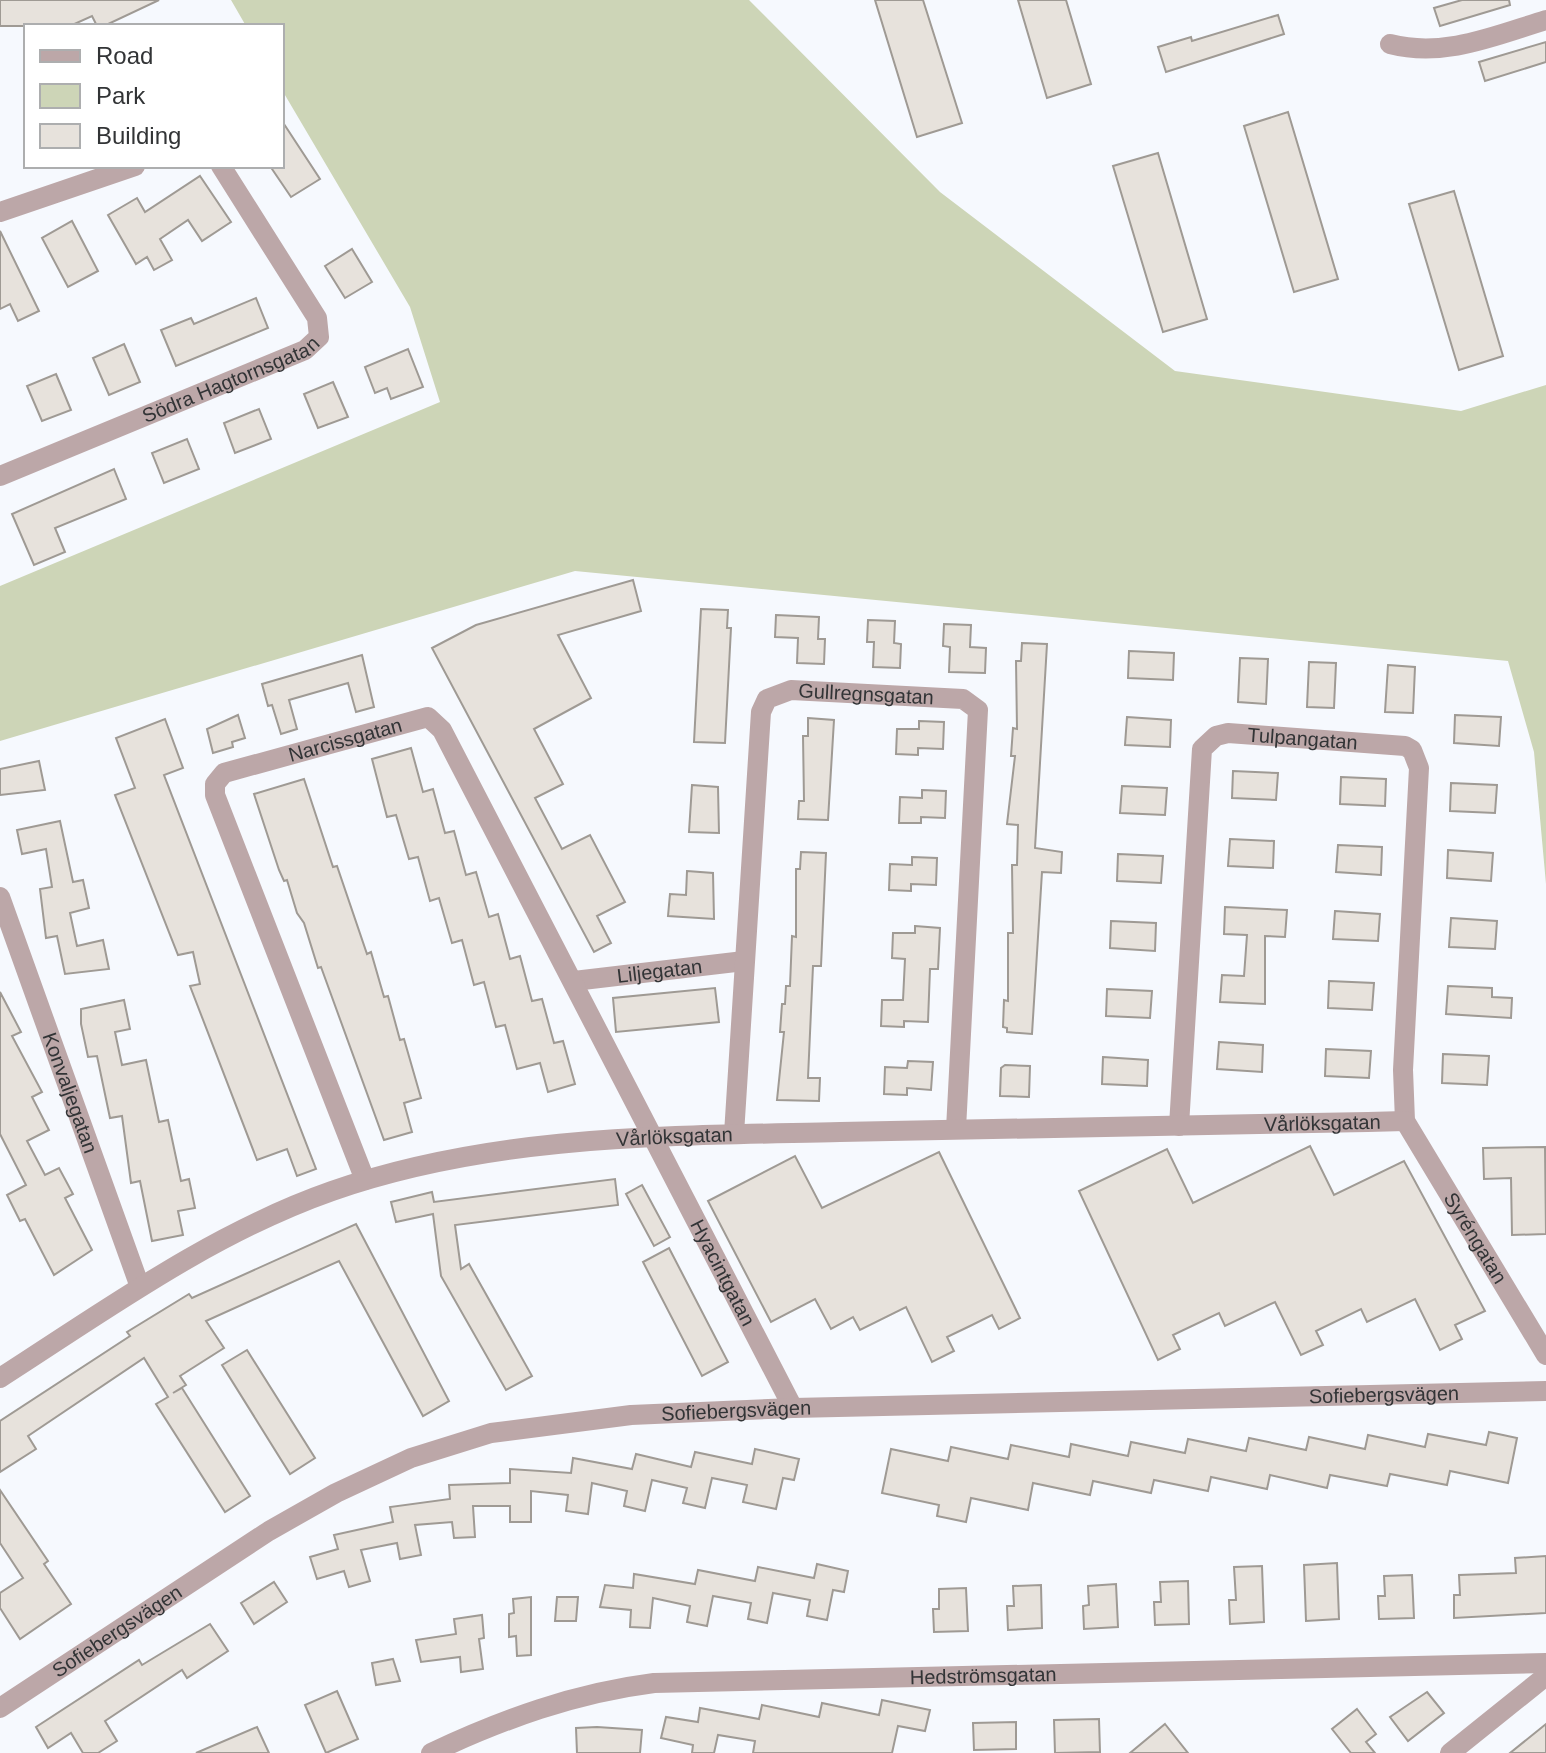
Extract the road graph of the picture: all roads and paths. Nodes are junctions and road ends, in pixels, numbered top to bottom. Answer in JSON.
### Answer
{"nodes":[{"id":1,"x":1546,"y":20,"type":"edge"},
{"id":2,"x":1390,"y":44,"type":"dead end"},
{"id":3,"x":129,"y":168,"type":"edge"},
{"id":4,"x":222,"y":168,"type":"edge"},
{"id":5,"x":0,"y":212,"type":"edge"},
{"id":6,"x":0,"y":476,"type":"edge"},
{"id":7,"x":0,"y":897,"type":"edge"},
{"id":8,"x":744,"y":961,"type":"junction"},
{"id":9,"x":574,"y":981,"type":"junction"},
{"id":10,"x":1405,"y":1121,"type":"junction"},
{"id":11,"x":1179,"y":1126,"type":"junction"},
{"id":12,"x":956,"y":1129,"type":"junction"},
{"id":13,"x":734,"y":1134,"type":"junction"},
{"id":14,"x":654,"y":1136,"type":"junction"},
{"id":15,"x":365,"y":1180,"type":"junction"},
{"id":16,"x":140,"y":1287,"type":"junction"},
{"id":17,"x":1546,"y":1355,"type":"edge"},
{"id":18,"x":0,"y":1378,"type":"edge"},
{"id":19,"x":1546,"y":1391,"type":"edge"},
{"id":20,"x":793,"y":1408,"type":"junction"},
{"id":21,"x":1546,"y":1663,"type":"edge"},
{"id":22,"x":1546,"y":1676,"type":"edge"},
{"id":23,"x":0,"y":1708,"type":"edge"},
{"id":24,"x":431,"y":1753,"type":"edge"},
{"id":25,"x":1450,"y":1753,"type":"edge"}],
"edges":[{"from":1,"to":2,"type":"street"},
{"from":3,"to":5,"type":"street"},
{"from":4,"to":6,"type":"street","name":"Södra Hagtornsgatan"},
{"from":7,"to":16,"type":"street","name":"Konvaljegatan"},
{"from":8,"to":9,"type":"street","name":"Liljegatan"},
{"from":8,"to":12,"type":"street","name":"Gullregnsgatan"},
{"from":8,"to":13,"type":"street","name":"Gullregnsgatan"},
{"from":9,"to":14,"type":"street","name":"Narcissgatan"},
{"from":9,"to":15,"type":"street","name":"Narcissgatan"},
{"from":10,"to":11,"type":"street","name":"Vårlöksgatan"},
{"from":10,"to":11,"type":"street","name":"Tulpangatan"},
{"from":10,"to":17,"type":"street","name":"Syréngatan"},
{"from":11,"to":12,"type":"street","name":"Vårlöksgatan"},
{"from":12,"to":13,"type":"street","name":"Vårlöksgatan"},
{"from":13,"to":14,"type":"street","name":"Vårlöksgatan"},
{"from":14,"to":15,"type":"street","name":"Vårlöksgatan"},
{"from":14,"to":20,"type":"street","name":"Hyacintgatan"},
{"from":15,"to":16,"type":"street","name":"Vårlöksgatan"},
{"from":16,"to":18,"type":"street","name":"Vårlöksgatan"},
{"from":19,"to":20,"type":"street","name":"Sofiebergsvägen"},
{"from":20,"to":23,"type":"street","name":"Sofiebergsvägen"},
{"from":21,"to":24,"type":"street","name":"Hedströmsgatan"},
{"from":22,"to":25,"type":"street"}]}
